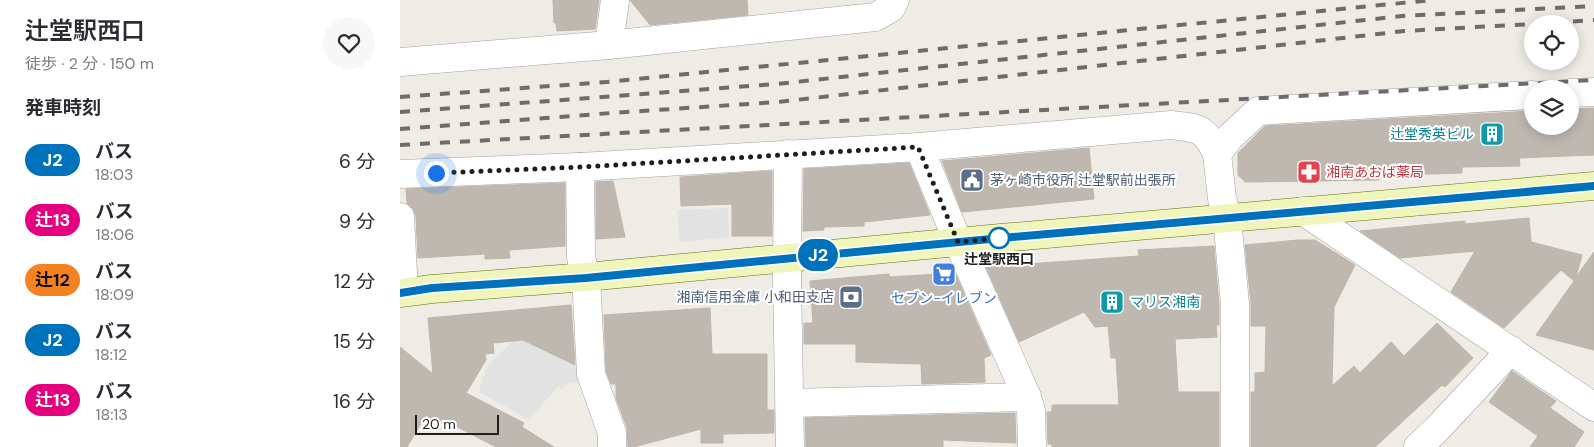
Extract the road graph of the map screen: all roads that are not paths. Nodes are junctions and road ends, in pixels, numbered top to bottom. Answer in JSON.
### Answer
{"nodes":[{"id":1,"x":615,"y":0,"type":"edge"},
{"id":2,"x":890,"y":3,"type":"edge"},
{"id":3,"x":609,"y":45,"type":"junction"},
{"id":4,"x":400,"y":62,"type":"edge"},
{"id":5,"x":1594,"y":92,"type":"edge"},
{"id":6,"x":1579,"y":93,"type":"edge"},
{"id":7,"x":1524,"y":95,"type":"edge"},
{"id":8,"x":918,"y":147,"type":"junction"},
{"id":9,"x":788,"y":154,"type":"junction"},
{"id":10,"x":1217,"y":154,"type":"junction"},
{"id":11,"x":580,"y":167,"type":"junction"},
{"id":12,"x":400,"y":174,"type":"edge"},
{"id":13,"x":1594,"y":186,"type":"edge"},
{"id":14,"x":1303,"y":211,"type":"junction"},
{"id":15,"x":400,"y":217,"type":"edge"},
{"id":16,"x":1227,"y":218,"type":"junction"},
{"id":17,"x":958,"y":242,"type":"junction"},
{"id":18,"x":787,"y":258,"type":"junction"},
{"id":19,"x":586,"y":278,"type":"junction"},
{"id":20,"x":402,"y":292,"type":"edge"},
{"id":21,"x":1511,"y":350,"type":"junction"},
{"id":22,"x":1027,"y":397,"type":"junction"},
{"id":23,"x":790,"y":403,"type":"junction"},
{"id":24,"x":1594,"y":407,"type":"edge"},
{"id":25,"x":612,"y":447,"type":"edge"},
{"id":26,"x":790,"y":447,"type":"edge"},
{"id":27,"x":1032,"y":447,"type":"edge"},
{"id":28,"x":1235,"y":447,"type":"edge"},
{"id":29,"x":1418,"y":447,"type":"edge"}],
"edges":[{"from":1,"to":3,"type":"street"},
{"from":2,"to":3,"type":"street"},
{"from":3,"to":4,"type":"street"},
{"from":5,"to":6,"type":"street"},
{"from":7,"to":10,"type":"street"},
{"from":8,"to":9,"type":"street"},
{"from":8,"to":10,"type":"street"},
{"from":8,"to":17,"type":"street"},
{"from":9,"to":11,"type":"street"},
{"from":9,"to":18,"type":"street"},
{"from":10,"to":16,"type":"street"},
{"from":11,"to":12,"type":"street"},
{"from":11,"to":19,"type":"street"},
{"from":13,"to":14,"type":"street"},
{"from":14,"to":16,"type":"street"},
{"from":14,"to":21,"type":"street"},
{"from":15,"to":20,"type":"street"},
{"from":16,"to":17,"type":"street"},
{"from":16,"to":28,"type":"street"},
{"from":17,"to":18,"type":"street"},
{"from":17,"to":22,"type":"street"},
{"from":18,"to":19,"type":"street"},
{"from":18,"to":23,"type":"street"},
{"from":19,"to":20,"type":"street"},
{"from":19,"to":25,"type":"street"},
{"from":21,"to":24,"type":"street"},
{"from":21,"to":29,"type":"street"},
{"from":22,"to":23,"type":"street"},
{"from":22,"to":27,"type":"street"},
{"from":23,"to":26,"type":"street"}]}
